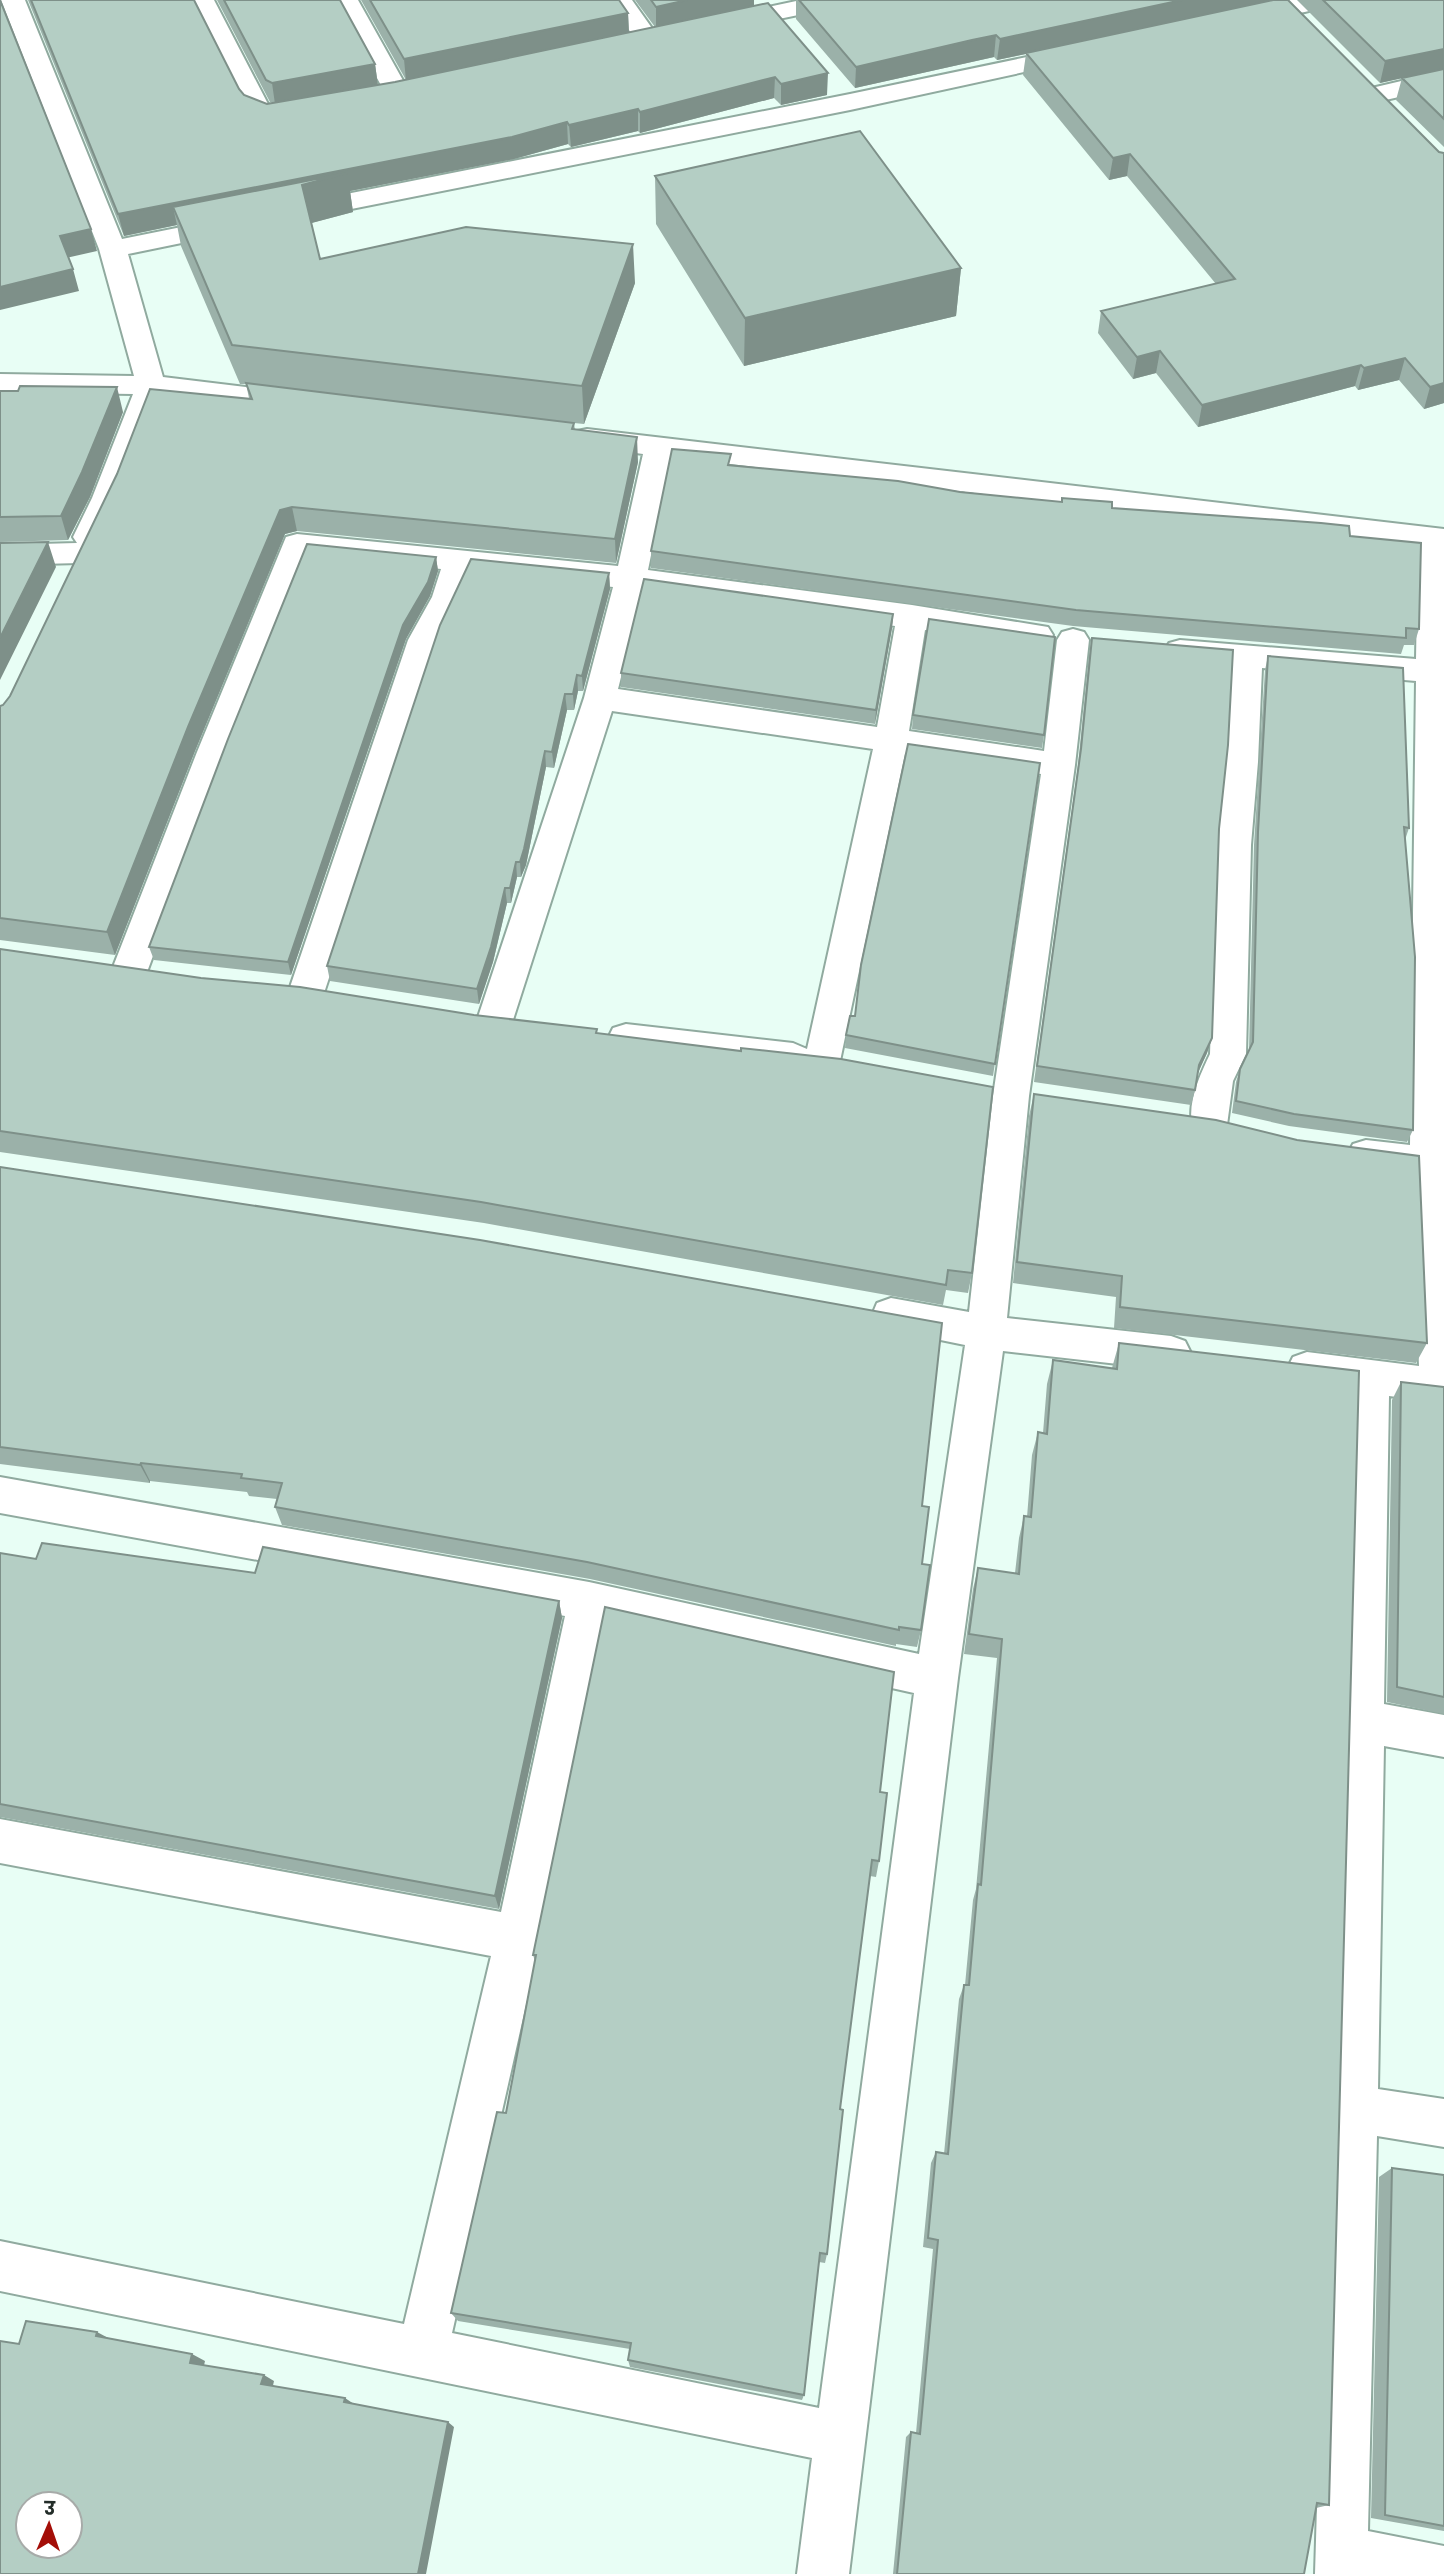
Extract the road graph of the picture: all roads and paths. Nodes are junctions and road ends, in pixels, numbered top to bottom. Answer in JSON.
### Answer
{"nodes":[{"id":1,"x":13,"y":0,"type":"edge"},
{"id":2,"x":202,"y":0,"type":"edge"},
{"id":3,"x":346,"y":0,"type":"edge"},
{"id":4,"x":620,"y":0,"type":"edge"},
{"id":5,"x":837,"y":0,"type":"edge"},
{"id":6,"x":1323,"y":0,"type":"edge"},
{"id":7,"x":769,"y":7,"type":"edge"},
{"id":8,"x":1287,"y":8,"type":"junction"},
{"id":9,"x":1260,"y":14,"type":"edge"},
{"id":10,"x":1306,"y":27,"type":"edge"},
{"id":11,"x":697,"y":28,"type":"edge"},
{"id":12,"x":672,"y":33,"type":"edge"},
{"id":13,"x":791,"y":33,"type":"edge"},
{"id":14,"x":647,"y":38,"type":"junction"},
{"id":15,"x":620,"y":44,"type":"edge"},
{"id":16,"x":1096,"y":49,"type":"edge"},
{"id":17,"x":1353,"y":76,"type":"edge"},
{"id":18,"x":1444,"y":79,"type":"edge"},
{"id":19,"x":833,"y":82,"type":"dead end"},
{"id":20,"x":423,"y":87,"type":"edge"},
{"id":21,"x":397,"y":93,"type":"junction"},
{"id":22,"x":372,"y":97,"type":"edge"},
{"id":23,"x":850,"y":102,"type":"junction"},
{"id":24,"x":322,"y":106,"type":"edge"},
{"id":25,"x":277,"y":216,"type":"edge"},
{"id":26,"x":250,"y":222,"type":"edge"},
{"id":27,"x":113,"y":249,"type":"junction"},
{"id":28,"x":0,"y":383,"type":"edge"},
{"id":29,"x":150,"y":385,"type":"junction"},
{"id":30,"x":329,"y":407,"type":"edge"},
{"id":31,"x":563,"y":435,"type":"edge"},
{"id":32,"x":659,"y":447,"type":"junction"},
{"id":33,"x":1438,"y":538,"type":"edge"},
{"id":34,"x":0,"y":555,"type":"edge"},
{"id":35,"x":460,"y":559,"type":"junction"},
{"id":36,"x":631,"y":578,"type":"junction"},
{"id":37,"x":912,"y":616,"type":"junction"},
{"id":38,"x":1153,"y":648,"type":"edge"},
{"id":39,"x":1247,"y":657,"type":"junction"},
{"id":40,"x":1436,"y":680,"type":"edge"},
{"id":41,"x":600,"y":698,"type":"junction"},
{"id":42,"x":891,"y":742,"type":"junction"},
{"id":43,"x":1059,"y":765,"type":"junction"},
{"id":44,"x":168,"y":978,"type":"edge"},
{"id":45,"x":269,"y":989,"type":"edge"},
{"id":46,"x":306,"y":993,"type":"junction"},
{"id":47,"x":341,"y":999,"type":"edge"},
{"id":48,"x":494,"y":1023,"type":"edge"},
{"id":49,"x":587,"y":1034,"type":"edge"},
{"id":50,"x":1209,"y":1125,"type":"edge"},
{"id":51,"x":1340,"y":1151,"type":"edge"},
{"id":52,"x":1436,"y":1165,"type":"edge"},
{"id":53,"x":862,"y":1310,"type":"edge"},
{"id":54,"x":985,"y":1332,"type":"junction"},
{"id":55,"x":1205,"y":1357,"type":"edge"},
{"id":56,"x":1274,"y":1365,"type":"edge"},
{"id":57,"x":1370,"y":1376,"type":"junction"},
{"id":58,"x":1442,"y":1385,"type":"edge"},
{"id":59,"x":0,"y":1495,"type":"edge"},
{"id":60,"x":589,"y":1601,"type":"junction"},
{"id":61,"x":937,"y":1678,"type":"junction"},
{"id":62,"x":1362,"y":1721,"type":"junction"},
{"id":63,"x":1444,"y":1736,"type":"edge"},
{"id":64,"x":0,"y":1842,"type":"edge"},
{"id":65,"x":518,"y":1938,"type":"junction"},
{"id":66,"x":1354,"y":2109,"type":"junction"},
{"id":67,"x":1444,"y":2123,"type":"edge"},
{"id":68,"x":0,"y":2266,"type":"edge"},
{"id":69,"x":422,"y":2353,"type":"junction"},
{"id":70,"x":839,"y":2438,"type":"junction"},
{"id":71,"x":1341,"y":2563,"type":"edge"},
{"id":72,"x":1444,"y":2572,"type":"edge"},
{"id":73,"x":823,"y":2574,"type":"edge"}],
"edges":[{"from":1,"to":27,"type":"street"},
{"from":2,"to":24,"type":"street"},
{"from":3,"to":21,"type":"street"},
{"from":4,"to":14,"type":"street"},
{"from":5,"to":7,"type":"street"},
{"from":6,"to":8,"type":"street"},
{"from":7,"to":11,"type":"street"},
{"from":7,"to":13,"type":"street"},
{"from":8,"to":9,"type":"street"},
{"from":8,"to":10,"type":"street"},
{"from":12,"to":14,"type":"street"},
{"from":14,"to":15,"type":"street"},
{"from":16,"to":23,"type":"street"},
{"from":17,"to":18,"type":"street"},
{"from":19,"to":23,"type":"street"},
{"from":20,"to":21,"type":"street"},
{"from":21,"to":22,"type":"street"},
{"from":23,"to":25,"type":"street"},
{"from":26,"to":27,"type":"street"},
{"from":27,"to":29,"type":"street"},
{"from":28,"to":29,"type":"street"},
{"from":29,"to":30,"type":"street"},
{"from":29,"to":34,"type":"street"},
{"from":31,"to":32,"type":"street"},
{"from":32,"to":33,"type":"street"},
{"from":32,"to":36,"type":"street"},
{"from":33,"to":40,"type":"street"},
{"from":35,"to":36,"type":"street"},
{"from":35,"to":44,"type":"street"},
{"from":35,"to":46,"type":"street"},
{"from":36,"to":37,"type":"street"},
{"from":36,"to":41,"type":"street"},
{"from":37,"to":42,"type":"street"},
{"from":37,"to":43,"type":"street"},
{"from":38,"to":39,"type":"street"},
{"from":39,"to":40,"type":"street"},
{"from":39,"to":50,"type":"street"},
{"from":40,"to":52,"type":"street"},
{"from":41,"to":42,"type":"street"},
{"from":41,"to":48,"type":"street"},
{"from":42,"to":43,"type":"street"},
{"from":42,"to":49,"type":"street"},
{"from":43,"to":54,"type":"street"},
{"from":45,"to":46,"type":"street"},
{"from":46,"to":47,"type":"street"},
{"from":51,"to":52,"type":"street"},
{"from":52,"to":58,"type":"street"},
{"from":53,"to":54,"type":"street"},
{"from":54,"to":55,"type":"street"},
{"from":54,"to":61,"type":"street"},
{"from":56,"to":57,"type":"street"},
{"from":57,"to":58,"type":"street"},
{"from":57,"to":62,"type":"street"},
{"from":59,"to":60,"type":"street"},
{"from":60,"to":61,"type":"street"},
{"from":60,"to":65,"type":"street"},
{"from":61,"to":70,"type":"street"},
{"from":62,"to":63,"type":"street"},
{"from":62,"to":66,"type":"street"},
{"from":64,"to":65,"type":"street"},
{"from":65,"to":69,"type":"street"},
{"from":66,"to":67,"type":"street"},
{"from":66,"to":71,"type":"street"},
{"from":68,"to":69,"type":"street"},
{"from":69,"to":70,"type":"street"},
{"from":70,"to":73,"type":"street"},
{"from":71,"to":72,"type":"street"}]}
